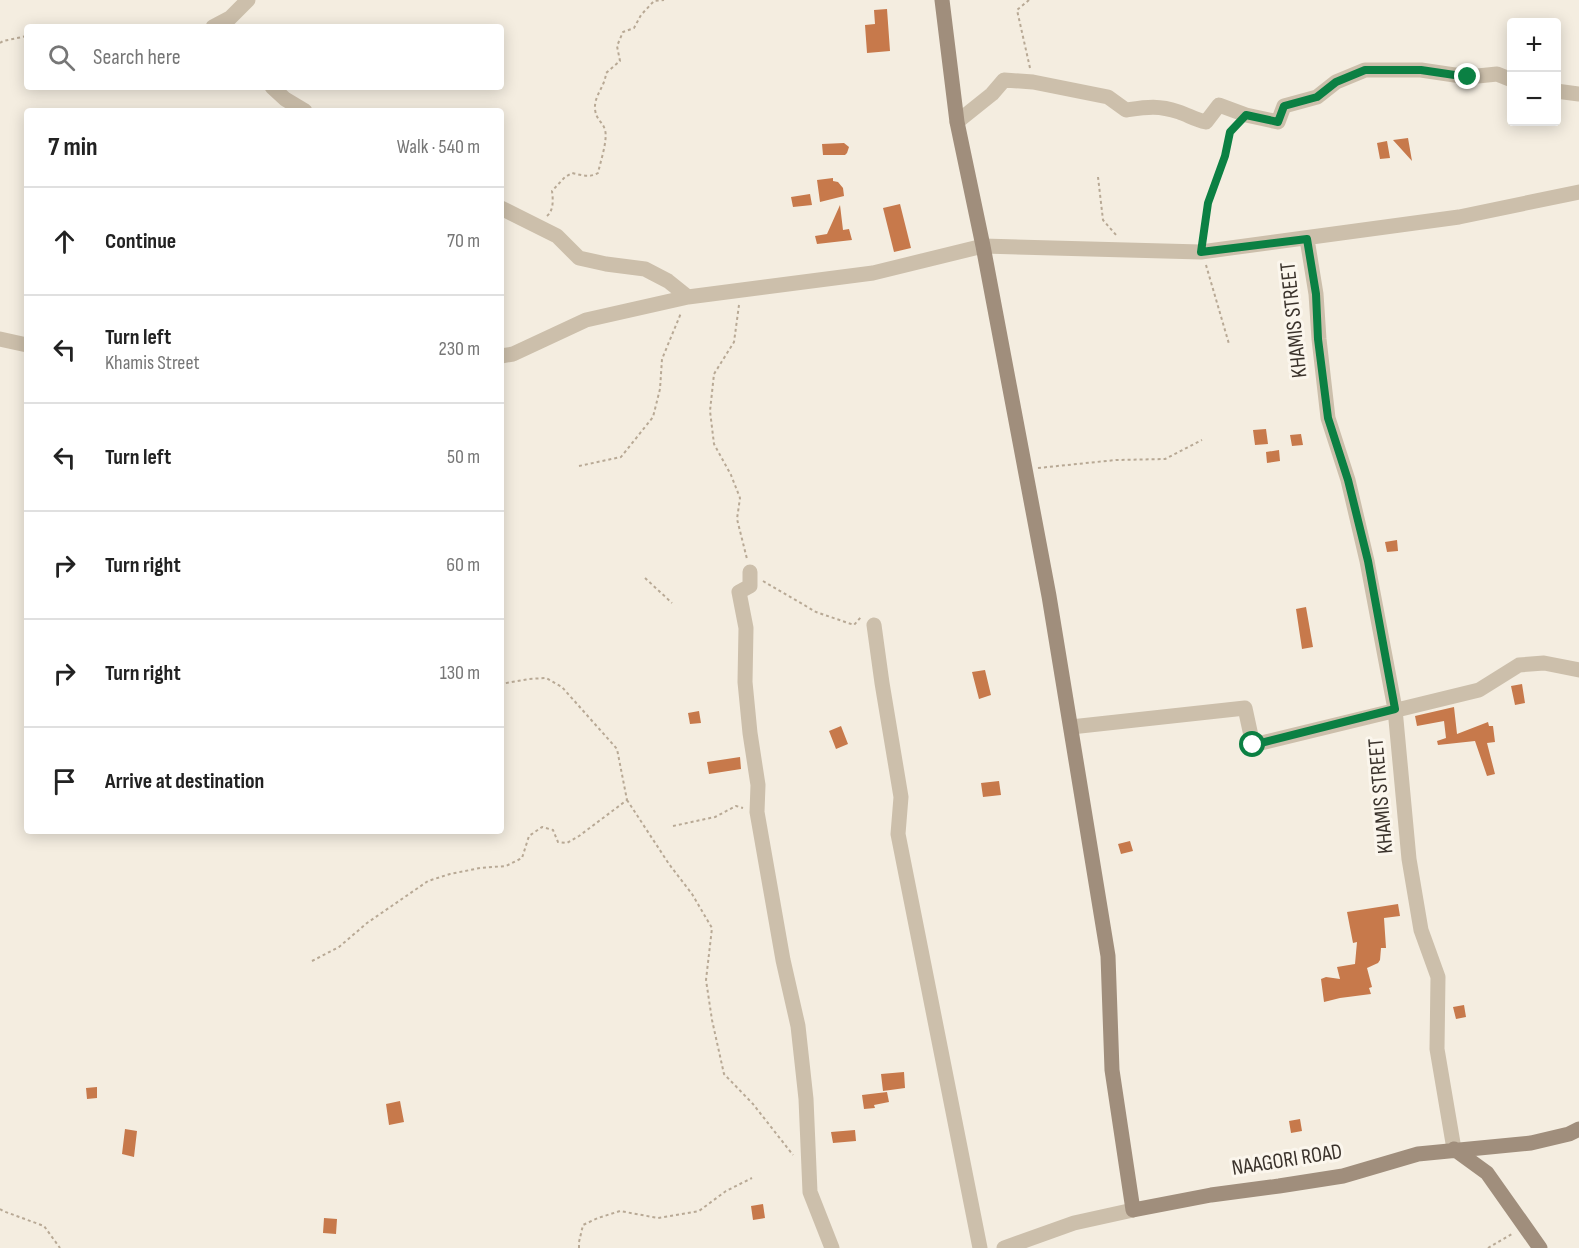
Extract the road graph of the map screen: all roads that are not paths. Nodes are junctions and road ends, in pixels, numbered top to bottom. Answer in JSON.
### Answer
{"nodes":[{"id":1,"x":248,"y":0,"type":"edge"},
{"id":2,"x":942,"y":0,"type":"edge"},
{"id":3,"x":219,"y":24,"type":"edge"},
{"id":4,"x":1507,"y":78,"type":"edge"},
{"id":5,"x":275,"y":90,"type":"edge"},
{"id":6,"x":1561,"y":92,"type":"edge"},
{"id":7,"x":1579,"y":94,"type":"edge"},
{"id":8,"x":300,"y":108,"type":"edge"},
{"id":9,"x":957,"y":123,"type":"junction"},
{"id":10,"x":1579,"y":192,"type":"edge"},
{"id":11,"x":504,"y":210,"type":"edge"},
{"id":12,"x":1307,"y":239,"type":"junction"},
{"id":13,"x":983,"y":246,"type":"junction"},
{"id":14,"x":688,"y":297,"type":"junction"},
{"id":15,"x":0,"y":339,"type":"edge"},
{"id":16,"x":24,"y":344,"type":"edge"},
{"id":17,"x":504,"y":356,"type":"edge"},
{"id":18,"x":750,"y":572,"type":"road end"},
{"id":19,"x":874,"y":625,"type":"road end"},
{"id":20,"x":1579,"y":670,"type":"edge"},
{"id":21,"x":1395,"y":709,"type":"junction"},
{"id":22,"x":1071,"y":727,"type":"junction"},
{"id":23,"x":1579,"y":1129,"type":"edge"},
{"id":24,"x":1454,"y":1149,"type":"junction"},
{"id":25,"x":1132,"y":1210,"type":"junction"},
{"id":26,"x":832,"y":1248,"type":"edge"},
{"id":27,"x":980,"y":1248,"type":"edge"},
{"id":28,"x":1005,"y":1248,"type":"edge"},
{"id":29,"x":1540,"y":1248,"type":"edge"}],
"edges":[{"from":1,"to":3,"type":"street"},
{"from":2,"to":9,"type":"street"},
{"from":4,"to":9,"type":"street"},
{"from":5,"to":8,"type":"street"},
{"from":6,"to":7,"type":"street"},
{"from":9,"to":13,"type":"street"},
{"from":10,"to":12,"type":"street"},
{"from":11,"to":14,"type":"street"},
{"from":12,"to":13,"type":"street"},
{"from":12,"to":21,"type":"street","name":"KHAMIS STREET"},
{"from":13,"to":14,"type":"street"},
{"from":13,"to":22,"type":"street"},
{"from":14,"to":17,"type":"street"},
{"from":15,"to":16,"type":"street"},
{"from":18,"to":26,"type":"street"},
{"from":19,"to":27,"type":"street"},
{"from":20,"to":21,"type":"street"},
{"from":21,"to":22,"type":"street"},
{"from":21,"to":24,"type":"street","name":"KHAMIS STREET"},
{"from":22,"to":25,"type":"street"},
{"from":23,"to":24,"type":"street","name":"NAAGORI ROAD"},
{"from":24,"to":25,"type":"street","name":"NAAGORI ROAD"},
{"from":24,"to":29,"type":"street"},
{"from":25,"to":28,"type":"street","name":"NAAGORI ROAD"}]}
